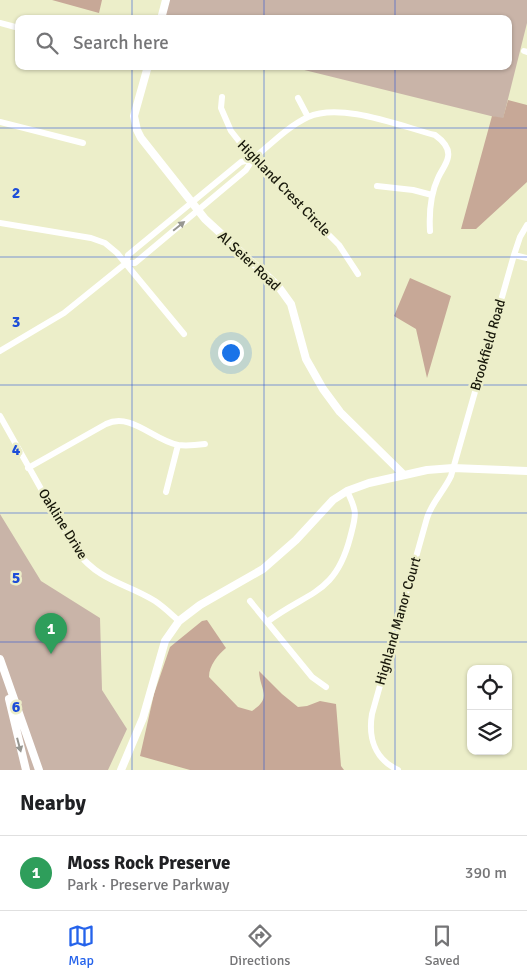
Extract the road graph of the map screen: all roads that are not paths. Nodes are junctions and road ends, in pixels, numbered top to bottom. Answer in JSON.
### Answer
{"nodes":[{"id":1,"x":166,"y":0,"type":"edge"},
{"id":2,"x":163,"y":15,"type":"edge"},
{"id":3,"x":0,"y":23,"type":"edge"},
{"id":4,"x":15,"y":27,"type":"edge"},
{"id":5,"x":147,"y":70,"type":"edge"},
{"id":6,"x":222,"y":96,"type":"dead end"},
{"id":7,"x":298,"y":98,"type":"dead end"},
{"id":8,"x":308,"y":117,"type":"junction"},
{"id":9,"x":0,"y":122,"type":"edge"},
{"id":10,"x":84,"y":143,"type":"dead end"},
{"id":11,"x":253,"y":160,"type":"junction"},
{"id":12,"x":222,"y":178,"type":"junction"},
{"id":13,"x":228,"y":185,"type":"junction"},
{"id":14,"x":377,"y":186,"type":"dead end"},
{"id":15,"x":432,"y":195,"type":"junction"},
{"id":16,"x":191,"y":203,"type":"junction"},
{"id":17,"x":198,"y":211,"type":"junction"},
{"id":18,"x":0,"y":224,"type":"edge"},
{"id":19,"x":527,"y":225,"type":"edge"},
{"id":20,"x":157,"y":231,"type":"junction"},
{"id":21,"x":430,"y":231,"type":"dead end"},
{"id":22,"x":163,"y":239,"type":"junction"},
{"id":23,"x":514,"y":255,"type":"junction"},
{"id":24,"x":527,"y":258,"type":"edge"},
{"id":25,"x":126,"y":263,"type":"junction"},
{"id":26,"x":358,"y":274,"type":"dead end"},
{"id":27,"x":184,"y":334,"type":"dead end"},
{"id":28,"x":0,"y":351,"type":"edge"},
{"id":29,"x":0,"y":416,"type":"edge"},
{"id":30,"x":205,"y":444,"type":"dead end"},
{"id":31,"x":178,"y":445,"type":"junction"},
{"id":32,"x":28,"y":468,"type":"junction"},
{"id":33,"x":453,"y":468,"type":"junction"},
{"id":34,"x":527,"y":471,"type":"edge"},
{"id":35,"x":403,"y":474,"type":"junction"},
{"id":36,"x":347,"y":491,"type":"junction"},
{"id":37,"x":166,"y":492,"type":"dead end"},
{"id":38,"x":250,"y":601,"type":"dead end"},
{"id":39,"x":179,"y":621,"type":"junction"},
{"id":40,"x":267,"y":622,"type":"junction"},
{"id":41,"x":1,"y":661,"type":"edge"},
{"id":42,"x":326,"y":687,"type":"dead end"},
{"id":43,"x":26,"y":770,"type":"edge"},
{"id":44,"x":39,"y":770,"type":"edge"},
{"id":45,"x":121,"y":770,"type":"edge"},
{"id":46,"x":398,"y":770,"type":"edge"}],
"edges":[{"from":1,"to":2,"type":"street"},
{"from":3,"to":4,"type":"street"},
{"from":5,"to":16,"type":"street","name":"Al Seier Road"},
{"from":6,"to":11,"type":"street","name":"Highland Crest Circle"},
{"from":7,"to":8,"type":"street"},
{"from":8,"to":11,"type":"street"},
{"from":8,"to":15,"type":"street"},
{"from":9,"to":10,"type":"street"},
{"from":11,"to":12,"type":"street"},
{"from":11,"to":13,"type":"street"},
{"from":11,"to":26,"type":"street","name":"Highland Crest Circle"},
{"from":12,"to":13,"type":"street"},
{"from":12,"to":16,"type":"street"},
{"from":13,"to":17,"type":"street"},
{"from":14,"to":15,"type":"street"},
{"from":15,"to":21,"type":"street"},
{"from":16,"to":17,"type":"street","name":"Al Seier Road"},
{"from":16,"to":20,"type":"street"},
{"from":22,"to":17,"type":"street","one_way":true},
{"from":17,"to":35,"type":"street","name":"Al Seier Road"},
{"from":18,"to":25,"type":"street"},
{"from":19,"to":23,"type":"street","name":"Brookfield Road"},
{"from":20,"to":22,"type":"street"},
{"from":20,"to":25,"type":"street"},
{"from":22,"to":25,"type":"street"},
{"from":23,"to":24,"type":"street"},
{"from":23,"to":33,"type":"street","name":"Brookfield Road"},
{"from":25,"to":27,"type":"street"},
{"from":25,"to":28,"type":"street"},
{"from":29,"to":32,"type":"street","name":"Oakline Drive"},
{"from":30,"to":31,"type":"street"},
{"from":31,"to":32,"type":"street"},
{"from":31,"to":37,"type":"street"},
{"from":32,"to":39,"type":"street","name":"Oakline Drive"},
{"from":33,"to":34,"type":"street"},
{"from":33,"to":35,"type":"street"},
{"from":33,"to":46,"type":"street","name":"Highland Manor Court"},
{"from":35,"to":36,"type":"street"},
{"from":36,"to":39,"type":"street"},
{"from":36,"to":40,"type":"street"},
{"from":38,"to":40,"type":"street"},
{"from":39,"to":45,"type":"street"},
{"from":40,"to":42,"type":"street"},
{"from":41,"to":43,"type":"street","one_way":true},
{"from":41,"to":44,"type":"street"}]}
